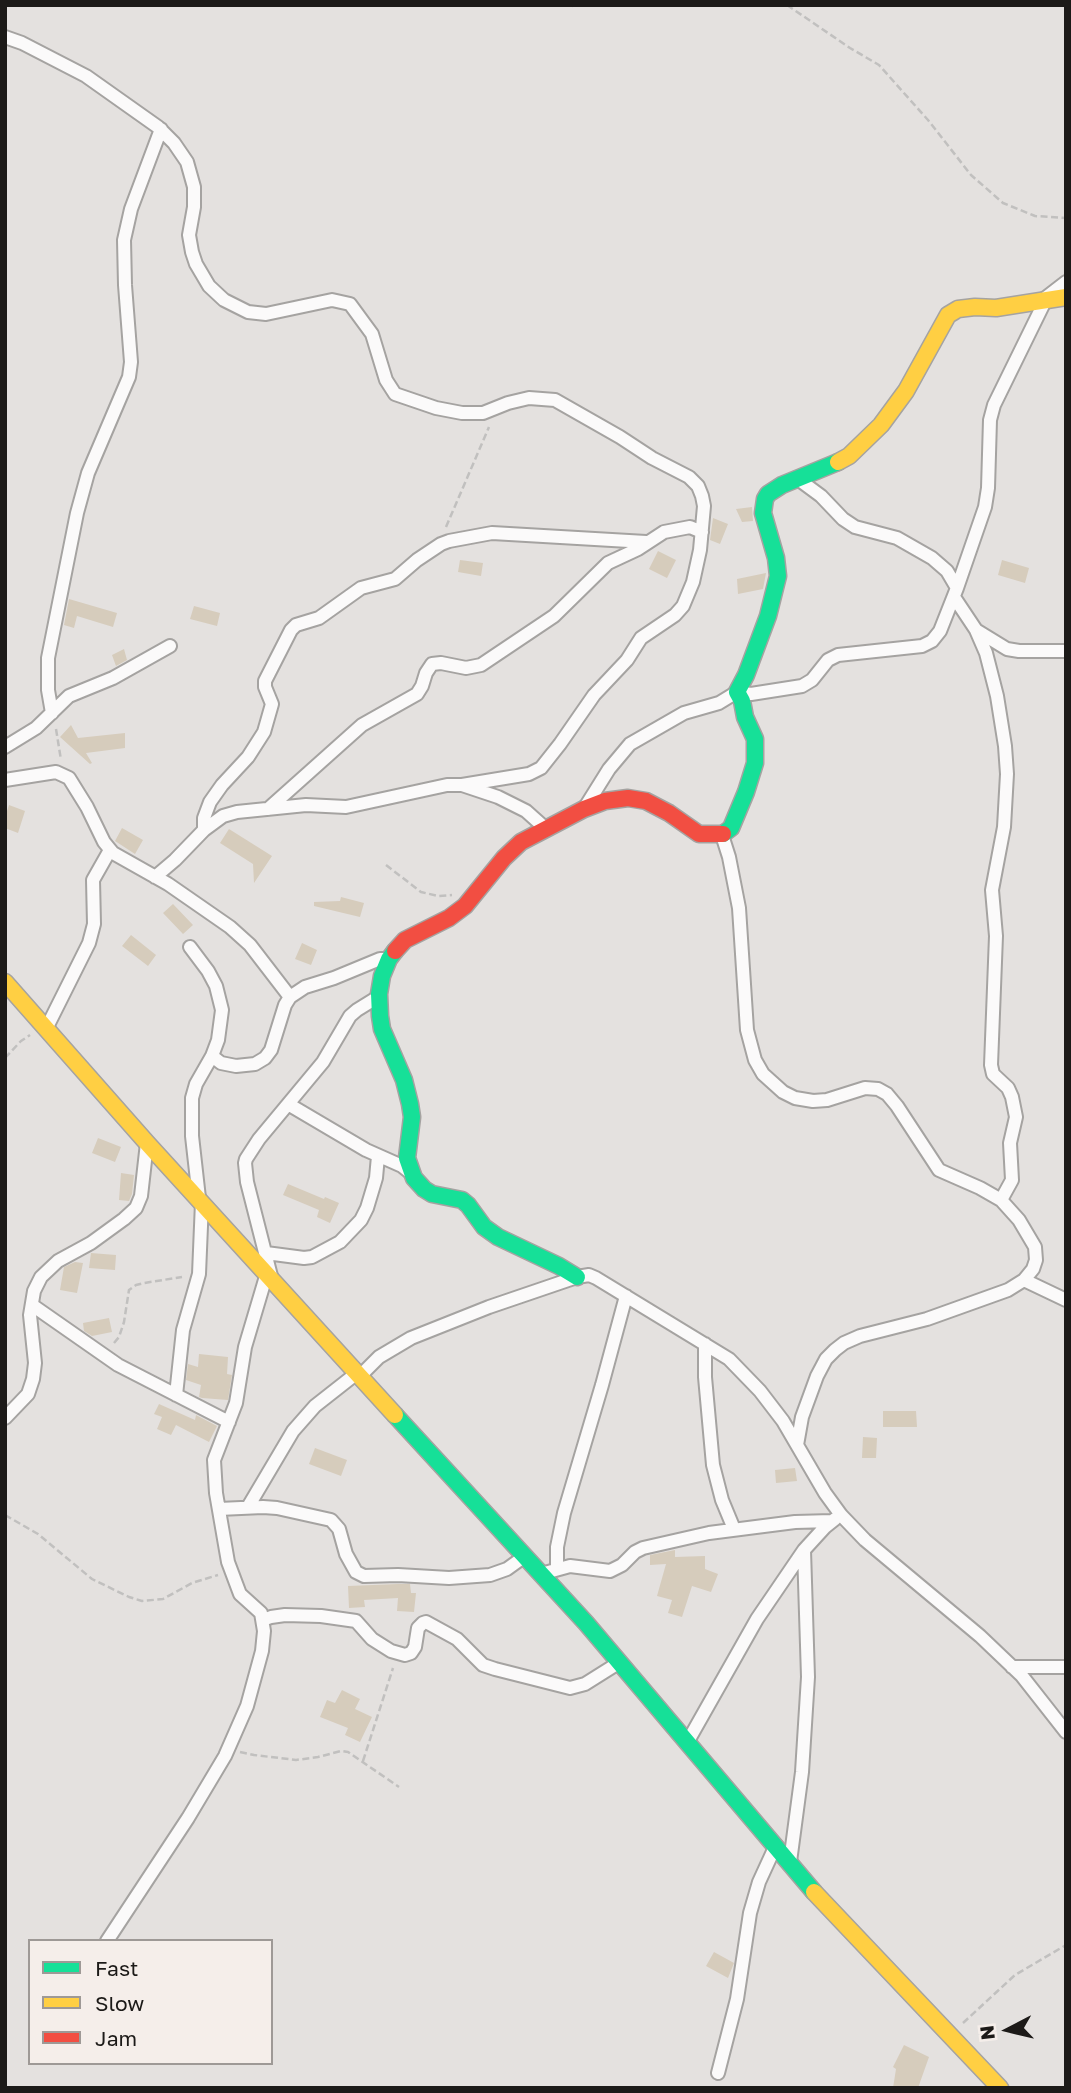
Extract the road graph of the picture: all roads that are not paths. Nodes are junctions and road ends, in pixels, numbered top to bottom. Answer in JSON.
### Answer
{"nodes":[{"id":1,"x":5,"y":37,"type":"edge"},
{"id":2,"x":161,"y":130,"type":"junction"},
{"id":3,"x":1066,"y":282,"type":"edge"},
{"id":4,"x":1066,"y":297,"type":"edge"},
{"id":5,"x":1043,"y":301,"type":"junction"},
{"id":6,"x":798,"y":479,"type":"junction"},
{"id":7,"x":702,"y":531,"type":"junction"},
{"id":8,"x":646,"y":542,"type":"junction"},
{"id":9,"x":956,"y":593,"type":"junction"},
{"id":10,"x":976,"y":630,"type":"junction"},
{"id":11,"x":170,"y":646,"type":"dead end"},
{"id":12,"x":1066,"y":651,"type":"edge"},
{"id":13,"x":737,"y":692,"type":"junction"},
{"id":14,"x":52,"y":713,"type":"junction"},
{"id":15,"x":5,"y":747,"type":"edge"},
{"id":16,"x":5,"y":780,"type":"edge"},
{"id":17,"x":462,"y":785,"type":"junction"},
{"id":18,"x":268,"y":809,"type":"junction"},
{"id":19,"x":584,"y":809,"type":"junction"},
{"id":20,"x":545,"y":828,"type":"junction"},
{"id":21,"x":204,"y":830,"type":"junction"},
{"id":22,"x":722,"y":835,"type":"junction"},
{"id":23,"x":110,"y":850,"type":"junction"},
{"id":24,"x":155,"y":877,"type":"junction"},
{"id":25,"x":190,"y":947,"type":"dead end"},
{"id":26,"x":389,"y":959,"type":"junction"},
{"id":27,"x":5,"y":982,"type":"edge"},
{"id":28,"x":379,"y":994,"type":"junction"},
{"id":29,"x":290,"y":997,"type":"junction"},
{"id":30,"x":48,"y":1031,"type":"junction"},
{"id":31,"x":212,"y":1056,"type":"junction"},
{"id":32,"x":288,"y":1104,"type":"junction"},
{"id":33,"x":147,"y":1143,"type":"junction"},
{"id":34,"x":378,"y":1156,"type":"junction"},
{"id":35,"x":413,"y":1174,"type":"junction"},
{"id":36,"x":201,"y":1200,"type":"junction"},
{"id":37,"x":1001,"y":1200,"type":"junction"},
{"id":38,"x":266,"y":1253,"type":"junction"},
{"id":39,"x":269,"y":1275,"type":"junction"},
{"id":40,"x":577,"y":1277,"type":"junction"},
{"id":41,"x":1024,"y":1280,"type":"junction"},
{"id":42,"x":626,"y":1296,"type":"junction"},
{"id":43,"x":1066,"y":1300,"type":"edge"},
{"id":44,"x":32,"y":1305,"type":"junction"},
{"id":45,"x":705,"y":1344,"type":"junction"},
{"id":46,"x":359,"y":1375,"type":"junction"},
{"id":47,"x":176,"y":1395,"type":"junction"},
{"id":48,"x":5,"y":1418,"type":"edge"},
{"id":49,"x":229,"y":1422,"type":"junction"},
{"id":50,"x":797,"y":1445,"type":"junction"},
{"id":51,"x":248,"y":1507,"type":"junction"},
{"id":52,"x":219,"y":1509,"type":"junction"},
{"id":53,"x":836,"y":1518,"type":"junction"},
{"id":54,"x":734,"y":1529,"type":"junction"},
{"id":55,"x":804,"y":1550,"type":"junction"},
{"id":56,"x":525,"y":1556,"type":"junction"},
{"id":57,"x":558,"y":1568,"type":"junction"},
{"id":58,"x":541,"y":1574,"type":"junction"},
{"id":59,"x":263,"y":1620,"type":"junction"},
{"id":60,"x":620,"y":1662,"type":"junction"},
{"id":61,"x":1012,"y":1667,"type":"junction"},
{"id":62,"x":1066,"y":1667,"type":"edge"},
{"id":63,"x":1066,"y":1732,"type":"edge"},
{"id":64,"x":688,"y":1741,"type":"junction"},
{"id":65,"x":776,"y":1845,"type":"junction"},
{"id":66,"x":790,"y":1862,"type":"junction"},
{"id":67,"x":108,"y":1939,"type":"edge"},
{"id":68,"x":718,"y":2073,"type":"dead end"},
{"id":69,"x":1000,"y":2088,"type":"edge"}],
"edges":[{"from":1,"to":2,"type":"street"},
{"from":2,"to":7,"type":"street"},
{"from":2,"to":14,"type":"street"},
{"from":3,"to":5,"type":"street"},
{"from":4,"to":5,"type":"street"},
{"from":5,"to":6,"type":"street"},
{"from":5,"to":9,"type":"street"},
{"from":6,"to":9,"type":"street"},
{"from":6,"to":13,"type":"street"},
{"from":7,"to":8,"type":"street"},
{"from":7,"to":17,"type":"street"},
{"from":8,"to":18,"type":"street"},
{"from":8,"to":21,"type":"street"},
{"from":9,"to":10,"type":"street"},
{"from":9,"to":13,"type":"street"},
{"from":10,"to":12,"type":"street"},
{"from":10,"to":37,"type":"street"},
{"from":11,"to":14,"type":"street"},
{"from":13,"to":19,"type":"street"},
{"from":13,"to":22,"type":"street"},
{"from":14,"to":15,"type":"street"},
{"from":16,"to":23,"type":"street"},
{"from":17,"to":18,"type":"street"},
{"from":17,"to":20,"type":"street"},
{"from":18,"to":21,"type":"street"},
{"from":19,"to":20,"type":"street"},
{"from":19,"to":22,"type":"street"},
{"from":20,"to":26,"type":"street"},
{"from":21,"to":24,"type":"street"},
{"from":22,"to":37,"type":"street"},
{"from":23,"to":24,"type":"street"},
{"from":23,"to":30,"type":"street"},
{"from":24,"to":29,"type":"street"},
{"from":25,"to":31,"type":"street"},
{"from":26,"to":28,"type":"street"},
{"from":26,"to":29,"type":"street"},
{"from":27,"to":30,"type":"street"},
{"from":28,"to":32,"type":"street"},
{"from":28,"to":35,"type":"street"},
{"from":29,"to":31,"type":"street"},
{"from":30,"to":33,"type":"street"},
{"from":31,"to":36,"type":"street"},
{"from":32,"to":34,"type":"street"},
{"from":32,"to":38,"type":"street"},
{"from":33,"to":36,"type":"street"},
{"from":33,"to":44,"type":"street"},
{"from":34,"to":35,"type":"street"},
{"from":34,"to":38,"type":"street"},
{"from":35,"to":40,"type":"street"},
{"from":36,"to":39,"type":"street"},
{"from":36,"to":47,"type":"street"},
{"from":37,"to":41,"type":"street"},
{"from":38,"to":39,"type":"street"},
{"from":39,"to":46,"type":"street"},
{"from":39,"to":49,"type":"street"},
{"from":40,"to":42,"type":"street"},
{"from":40,"to":46,"type":"street"},
{"from":41,"to":43,"type":"street"},
{"from":41,"to":50,"type":"street"},
{"from":42,"to":45,"type":"street"},
{"from":42,"to":57,"type":"street"},
{"from":44,"to":47,"type":"street"},
{"from":44,"to":48,"type":"street"},
{"from":45,"to":50,"type":"street"},
{"from":45,"to":54,"type":"street"},
{"from":46,"to":51,"type":"street"},
{"from":46,"to":56,"type":"street"},
{"from":47,"to":49,"type":"street"},
{"from":49,"to":52,"type":"street"},
{"from":50,"to":53,"type":"street"},
{"from":51,"to":52,"type":"street"},
{"from":51,"to":56,"type":"street"},
{"from":52,"to":59,"type":"street"},
{"from":53,"to":54,"type":"street"},
{"from":53,"to":55,"type":"street"},
{"from":53,"to":61,"type":"street"},
{"from":54,"to":57,"type":"street"},
{"from":55,"to":64,"type":"street"},
{"from":55,"to":66,"type":"street"},
{"from":56,"to":58,"type":"street"},
{"from":57,"to":58,"type":"street"},
{"from":58,"to":60,"type":"street"},
{"from":59,"to":60,"type":"street"},
{"from":59,"to":67,"type":"street"},
{"from":60,"to":64,"type":"street"},
{"from":61,"to":62,"type":"street"},
{"from":61,"to":63,"type":"street"},
{"from":64,"to":65,"type":"street"},
{"from":65,"to":66,"type":"street"},
{"from":65,"to":68,"type":"street"},
{"from":66,"to":69,"type":"street"}]}
